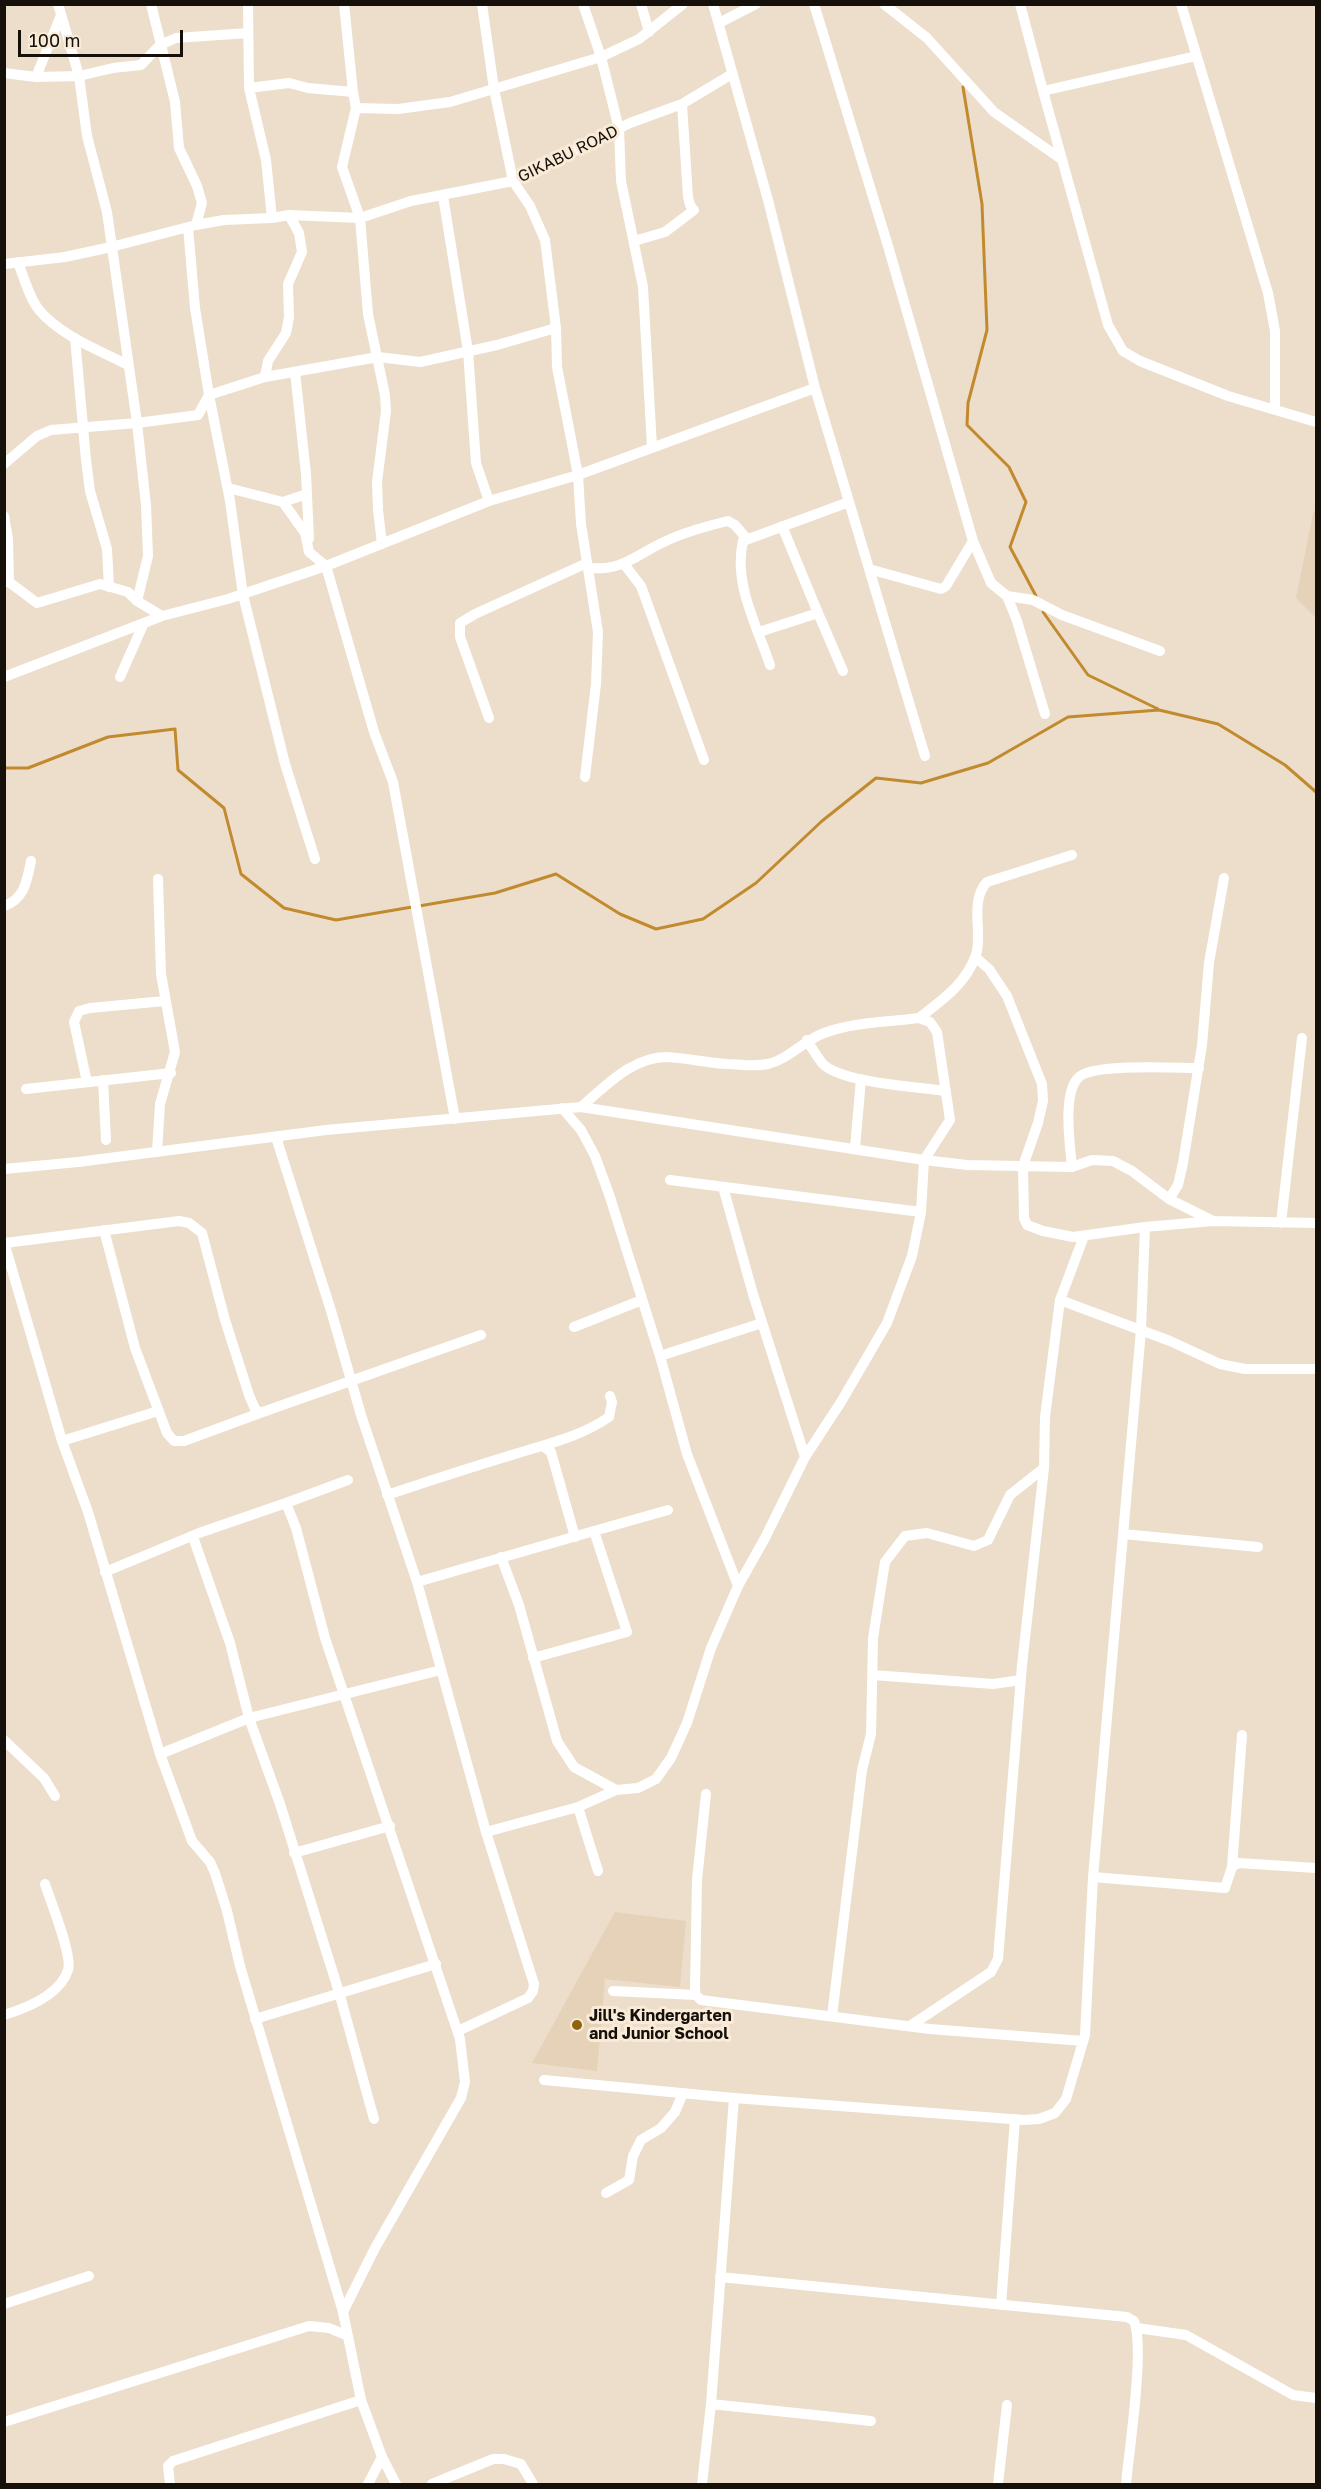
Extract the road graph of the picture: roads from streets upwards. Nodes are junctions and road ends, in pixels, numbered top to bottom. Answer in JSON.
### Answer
{"nodes":[{"id":1,"x":151,"y":4,"type":"edge"},
{"id":2,"x":344,"y":4,"type":"edge"},
{"id":3,"x":482,"y":4,"type":"edge"},
{"id":4,"x":584,"y":4,"type":"edge"},
{"id":5,"x":641,"y":4,"type":"edge"},
{"id":6,"x":683,"y":4,"type":"edge"},
{"id":7,"x":713,"y":4,"type":"edge"},
{"id":8,"x":756,"y":4,"type":"edge"},
{"id":9,"x":814,"y":4,"type":"edge"},
{"id":10,"x":884,"y":4,"type":"edge"},
{"id":11,"x":1020,"y":4,"type":"edge"},
{"id":12,"x":1181,"y":4,"type":"edge"},
{"id":13,"x":248,"y":5,"type":"edge"},
{"id":14,"x":60,"y":10,"type":"edge"},
{"id":15,"x":719,"y":23,"type":"junction"},
{"id":16,"x":649,"y":32,"type":"junction"},
{"id":17,"x":248,"y":33,"type":"junction"},
{"id":18,"x":160,"y":45,"type":"junction"},
{"id":19,"x":1196,"y":56,"type":"junction"},
{"id":20,"x":601,"y":57,"type":"junction"},
{"id":21,"x":4,"y":73,"type":"edge"},
{"id":22,"x":732,"y":74,"type":"junction"},
{"id":23,"x":79,"y":76,"type":"junction"},
{"id":24,"x":36,"y":77,"type":"junction"},
{"id":25,"x":249,"y":88,"type":"junction"},
{"id":26,"x":494,"y":89,"type":"junction"},
{"id":27,"x":1043,"y":91,"type":"junction"},
{"id":28,"x":353,"y":92,"type":"junction"},
{"id":29,"x":682,"y":104,"type":"junction"},
{"id":30,"x":356,"y":108,"type":"junction"},
{"id":31,"x":619,"y":129,"type":"junction"},
{"id":32,"x":1062,"y":159,"type":"junction"},
{"id":33,"x":513,"y":181,"type":"junction"},
{"id":34,"x":443,"y":196,"type":"junction"},
{"id":35,"x":289,"y":215,"type":"junction"},
{"id":36,"x":272,"y":218,"type":"junction"},
{"id":37,"x":360,"y":218,"type":"junction"},
{"id":38,"x":192,"y":226,"type":"junction"},
{"id":39,"x":634,"y":241,"type":"junction"},
{"id":40,"x":111,"y":247,"type":"junction"},
{"id":41,"x":18,"y":262,"type":"junction"},
{"id":42,"x":4,"y":264,"type":"edge"},
{"id":43,"x":556,"y":328,"type":"junction"},
{"id":44,"x":75,"y":338,"type":"junction"},
{"id":45,"x":468,"y":351,"type":"junction"},
{"id":46,"x":378,"y":357,"type":"junction"},
{"id":47,"x":128,"y":365,"type":"junction"},
{"id":48,"x":295,"y":372,"type":"junction"},
{"id":49,"x":265,"y":377,"type":"junction"},
{"id":50,"x":815,"y":388,"type":"junction"},
{"id":51,"x":209,"y":395,"type":"junction"},
{"id":52,"x":1275,"y":409,"type":"junction"},
{"id":53,"x":82,"y":422,"type":"junction"},
{"id":54,"x":1317,"y":422,"type":"edge"},
{"id":55,"x":136,"y":423,"type":"junction"},
{"id":56,"x":652,"y":447,"type":"junction"},
{"id":57,"x":4,"y":464,"type":"edge"},
{"id":58,"x":578,"y":475,"type":"junction"},
{"id":59,"x":228,"y":488,"type":"junction"},
{"id":60,"x":307,"y":494,"type":"junction"},
{"id":61,"x":489,"y":501,"type":"junction"},
{"id":62,"x":282,"y":502,"type":"junction"},
{"id":63,"x":849,"y":502,"type":"junction"},
{"id":64,"x":4,"y":516,"type":"edge"},
{"id":65,"x":782,"y":526,"type":"junction"},
{"id":66,"x":747,"y":539,"type":"junction"},
{"id":67,"x":973,"y":541,"type":"junction"},
{"id":68,"x":382,"y":544,"type":"junction"},
{"id":69,"x":309,"y":552,"type":"junction"},
{"id":70,"x":624,"y":564,"type":"junction"},
{"id":71,"x":588,"y":565,"type":"junction"},
{"id":72,"x":326,"y":566,"type":"junction"},
{"id":73,"x":869,"y":569,"type":"junction"},
{"id":74,"x":7,"y":582,"type":"edge"},
{"id":75,"x":109,"y":587,"type":"junction"},
{"id":76,"x":243,"y":595,"type":"junction"},
{"id":77,"x":1007,"y":596,"type":"junction"},
{"id":78,"x":137,"y":601,"type":"junction"},
{"id":79,"x":818,"y":613,"type":"junction"},
{"id":80,"x":162,"y":616,"type":"junction"},
{"id":81,"x":142,"y":625,"type":"junction"},
{"id":82,"x":759,"y":632,"type":"junction"},
{"id":83,"x":1160,"y":651,"type":"dead end"},
{"id":84,"x":770,"y":665,"type":"dead end"},
{"id":85,"x":843,"y":671,"type":"dead end"},
{"id":86,"x":4,"y":677,"type":"edge"},
{"id":87,"x":120,"y":677,"type":"dead end"},
{"id":88,"x":1045,"y":714,"type":"dead end"},
{"id":89,"x":489,"y":718,"type":"dead end"},
{"id":90,"x":925,"y":756,"type":"dead end"},
{"id":91,"x":704,"y":760,"type":"dead end"},
{"id":92,"x":585,"y":777,"type":"dead end"},
{"id":93,"x":1072,"y":855,"type":"dead end"},
{"id":94,"x":315,"y":858,"type":"dead end"},
{"id":95,"x":31,"y":861,"type":"dead end"},
{"id":96,"x":1224,"y":878,"type":"dead end"},
{"id":97,"x":158,"y":879,"type":"dead end"},
{"id":98,"x":4,"y":906,"type":"edge"},
{"id":99,"x":975,"y":957,"type":"junction"},
{"id":100,"x":165,"y":1001,"type":"junction"},
{"id":101,"x":919,"y":1018,"type":"junction"},
{"id":102,"x":1302,"y":1038,"type":"dead end"},
{"id":103,"x":807,"y":1040,"type":"junction"},
{"id":104,"x":1198,"y":1068,"type":"junction"},
{"id":105,"x":171,"y":1073,"type":"junction"},
{"id":106,"x":103,"y":1080,"type":"junction"},
{"id":107,"x":861,"y":1080,"type":"junction"},
{"id":108,"x":87,"y":1082,"type":"junction"},
{"id":109,"x":27,"y":1089,"type":"dead end"},
{"id":110,"x":946,"y":1091,"type":"junction"},
{"id":111,"x":581,"y":1107,"type":"junction"},
{"id":112,"x":562,"y":1108,"type":"junction"},
{"id":113,"x":455,"y":1119,"type":"junction"},
{"id":114,"x":276,"y":1137,"type":"junction"},
{"id":115,"x":106,"y":1140,"type":"dead end"},
{"id":116,"x":855,"y":1148,"type":"junction"},
{"id":117,"x":156,"y":1152,"type":"junction"},
{"id":118,"x":924,"y":1161,"type":"junction"},
{"id":119,"x":1023,"y":1166,"type":"junction"},
{"id":120,"x":1072,"y":1167,"type":"junction"},
{"id":121,"x":4,"y":1169,"type":"edge"},
{"id":122,"x":670,"y":1180,"type":"dead end"},
{"id":123,"x":723,"y":1187,"type":"junction"},
{"id":124,"x":1169,"y":1199,"type":"junction"},
{"id":125,"x":921,"y":1212,"type":"junction"},
{"id":126,"x":1213,"y":1221,"type":"junction"},
{"id":127,"x":1281,"y":1222,"type":"junction"},
{"id":128,"x":1317,"y":1223,"type":"edge"},
{"id":129,"x":1145,"y":1227,"type":"junction"},
{"id":130,"x":104,"y":1230,"type":"junction"},
{"id":131,"x":1084,"y":1236,"type":"junction"},
{"id":132,"x":4,"y":1243,"type":"edge"},
{"id":133,"x":642,"y":1300,"type":"junction"},
{"id":134,"x":1060,"y":1300,"type":"junction"},
{"id":135,"x":762,"y":1323,"type":"junction"},
{"id":136,"x":574,"y":1327,"type":"dead end"},
{"id":137,"x":1141,"y":1330,"type":"junction"},
{"id":138,"x":481,"y":1335,"type":"dead end"},
{"id":139,"x":660,"y":1356,"type":"junction"},
{"id":140,"x":1317,"y":1369,"type":"edge"},
{"id":141,"x":351,"y":1382,"type":"junction"},
{"id":142,"x":610,"y":1396,"type":"dead end"},
{"id":143,"x":158,"y":1412,"type":"junction"},
{"id":144,"x":260,"y":1413,"type":"junction"},
{"id":145,"x":62,"y":1441,"type":"junction"},
{"id":146,"x":544,"y":1447,"type":"junction"},
{"id":147,"x":805,"y":1457,"type":"junction"},
{"id":148,"x":1044,"y":1467,"type":"junction"},
{"id":149,"x":348,"y":1480,"type":"dead end"},
{"id":150,"x":387,"y":1495,"type":"junction"},
{"id":151,"x":286,"y":1503,"type":"junction"},
{"id":152,"x":668,"y":1510,"type":"dead end"},
{"id":153,"x":594,"y":1531,"type":"junction"},
{"id":154,"x":1123,"y":1533,"type":"junction"},
{"id":155,"x":193,"y":1537,"type":"junction"},
{"id":156,"x":575,"y":1537,"type":"junction"},
{"id":157,"x":1258,"y":1547,"type":"dead end"},
{"id":158,"x":501,"y":1557,"type":"junction"},
{"id":159,"x":105,"y":1572,"type":"junction"},
{"id":160,"x":417,"y":1582,"type":"junction"},
{"id":161,"x":738,"y":1586,"type":"junction"},
{"id":162,"x":533,"y":1658,"type":"junction"},
{"id":163,"x":441,"y":1670,"type":"junction"},
{"id":164,"x":873,"y":1675,"type":"junction"},
{"id":165,"x":1021,"y":1680,"type":"junction"},
{"id":166,"x":345,"y":1693,"type":"junction"},
{"id":167,"x":249,"y":1718,"type":"junction"},
{"id":168,"x":1242,"y":1735,"type":"dead end"},
{"id":169,"x":4,"y":1740,"type":"edge"},
{"id":170,"x":160,"y":1754,"type":"junction"},
{"id":171,"x":616,"y":1790,"type":"junction"},
{"id":172,"x":706,"y":1794,"type":"dead end"},
{"id":173,"x":55,"y":1796,"type":"dead end"},
{"id":174,"x":578,"y":1807,"type":"junction"},
{"id":175,"x":390,"y":1827,"type":"junction"},
{"id":176,"x":486,"y":1832,"type":"junction"},
{"id":177,"x":294,"y":1853,"type":"junction"},
{"id":178,"x":1232,"y":1867,"type":"junction"},
{"id":179,"x":1317,"y":1868,"type":"edge"},
{"id":180,"x":598,"y":1871,"type":"dead end"},
{"id":181,"x":1093,"y":1877,"type":"junction"},
{"id":182,"x":45,"y":1884,"type":"dead end"},
{"id":183,"x":436,"y":1964,"type":"junction"},
{"id":184,"x":613,"y":1991,"type":"dead end"},
{"id":185,"x":339,"y":1992,"type":"junction"},
{"id":186,"x":696,"y":1995,"type":"junction"},
{"id":187,"x":4,"y":2015,"type":"edge"},
{"id":188,"x":832,"y":2016,"type":"junction"},
{"id":189,"x":255,"y":2019,"type":"junction"},
{"id":190,"x":910,"y":2026,"type":"junction"},
{"id":191,"x":458,"y":2031,"type":"junction"},
{"id":192,"x":1083,"y":2041,"type":"junction"},
{"id":193,"x":544,"y":2080,"type":"dead end"},
{"id":194,"x":683,"y":2093,"type":"junction"},
{"id":195,"x":734,"y":2098,"type":"junction"},
{"id":196,"x":374,"y":2119,"type":"dead end"},
{"id":197,"x":1015,"y":2119,"type":"junction"},
{"id":198,"x":606,"y":2193,"type":"dead end"},
{"id":199,"x":89,"y":2276,"type":"dead end"},
{"id":200,"x":720,"y":2277,"type":"junction"},
{"id":201,"x":4,"y":2304,"type":"edge"},
{"id":202,"x":1000,"y":2305,"type":"junction"},
{"id":203,"x":343,"y":2312,"type":"junction"},
{"id":204,"x":1137,"y":2328,"type":"junction"},
{"id":205,"x":348,"y":2336,"type":"junction"},
{"id":206,"x":1317,"y":2398,"type":"edge"},
{"id":207,"x":361,"y":2400,"type":"junction"},
{"id":208,"x":711,"y":2404,"type":"junction"},
{"id":209,"x":1007,"y":2405,"type":"dead end"},
{"id":210,"x":871,"y":2421,"type":"dead end"},
{"id":211,"x":4,"y":2422,"type":"edge"},
{"id":212,"x":382,"y":2457,"type":"junction"},
{"id":213,"x":451,"y":2481,"type":"edge"},
{"id":214,"x":170,"y":2484,"type":"edge"},
{"id":215,"x":368,"y":2484,"type":"edge"},
{"id":216,"x":396,"y":2484,"type":"edge"},
{"id":217,"x":432,"y":2484,"type":"edge"},
{"id":218,"x":533,"y":2484,"type":"edge"},
{"id":219,"x":702,"y":2484,"type":"edge"},
{"id":220,"x":998,"y":2484,"type":"edge"},
{"id":221,"x":1126,"y":2484,"type":"edge"}],
"edges":[{"from":1,"to":18,"type":"street"},
{"from":2,"to":28,"type":"street"},
{"from":3,"to":26,"type":"street"},
{"from":4,"to":20,"type":"street"},
{"from":5,"to":16,"type":"street"},
{"from":6,"to":16,"type":"street"},
{"from":7,"to":15,"type":"street"},
{"from":8,"to":15,"type":"street"},
{"from":9,"to":67,"type":"street"},
{"from":10,"to":32,"type":"street"},
{"from":11,"to":27,"type":"street"},
{"from":12,"to":19,"type":"street"},
{"from":13,"to":17,"type":"street"},
{"from":14,"to":23,"type":"street"},
{"from":14,"to":24,"type":"street"},
{"from":15,"to":22,"type":"street"},
{"from":16,"to":20,"type":"street"},
{"from":17,"to":18,"type":"street"},
{"from":17,"to":25,"type":"street"},
{"from":18,"to":23,"type":"street"},
{"from":18,"to":38,"type":"street"},
{"from":19,"to":27,"type":"street"},
{"from":19,"to":52,"type":"street"},
{"from":20,"to":26,"type":"street"},
{"from":20,"to":31,"type":"street"},
{"from":21,"to":24,"type":"street"},
{"from":22,"to":29,"type":"street","name":"GIKABU ROAD"},
{"from":22,"to":50,"type":"street"},
{"from":23,"to":24,"type":"street"},
{"from":23,"to":40,"type":"street"},
{"from":25,"to":28,"type":"street"},
{"from":25,"to":36,"type":"street"},
{"from":26,"to":30,"type":"street"},
{"from":26,"to":33,"type":"street"},
{"from":27,"to":32,"type":"street"},
{"from":28,"to":30,"type":"street"},
{"from":29,"to":31,"type":"street","name":"GIKABU ROAD"},
{"from":29,"to":39,"type":"street"},
{"from":30,"to":37,"type":"street"},
{"from":31,"to":33,"type":"street","name":"GIKABU ROAD"},
{"from":31,"to":39,"type":"street"},
{"from":32,"to":52,"type":"street"},
{"from":33,"to":34,"type":"street","name":"GIKABU ROAD"},
{"from":33,"to":43,"type":"street"},
{"from":34,"to":37,"type":"street","name":"GIKABU ROAD"},
{"from":34,"to":45,"type":"street"},
{"from":35,"to":36,"type":"street"},
{"from":35,"to":37,"type":"street"},
{"from":35,"to":49,"type":"street"},
{"from":36,"to":38,"type":"street"},
{"from":37,"to":46,"type":"street"},
{"from":38,"to":40,"type":"street"},
{"from":38,"to":51,"type":"street"},
{"from":39,"to":56,"type":"street"},
{"from":40,"to":41,"type":"street"},
{"from":40,"to":47,"type":"street"},
{"from":41,"to":42,"type":"street"},
{"from":41,"to":44,"type":"street"},
{"from":43,"to":45,"type":"street"},
{"from":43,"to":58,"type":"street"},
{"from":44,"to":47,"type":"street"},
{"from":44,"to":53,"type":"street"},
{"from":45,"to":46,"type":"street"},
{"from":45,"to":61,"type":"street"},
{"from":46,"to":48,"type":"street"},
{"from":46,"to":68,"type":"street"},
{"from":47,"to":55,"type":"street"},
{"from":48,"to":49,"type":"street"},
{"from":48,"to":60,"type":"street"},
{"from":49,"to":51,"type":"street"},
{"from":50,"to":56,"type":"street"},
{"from":50,"to":63,"type":"street"},
{"from":51,"to":55,"type":"street"},
{"from":51,"to":59,"type":"street"},
{"from":52,"to":54,"type":"street"},
{"from":53,"to":55,"type":"street"},
{"from":53,"to":57,"type":"street"},
{"from":53,"to":75,"type":"street"},
{"from":55,"to":78,"type":"street"},
{"from":56,"to":58,"type":"street"},
{"from":58,"to":61,"type":"street"},
{"from":58,"to":71,"type":"street"},
{"from":59,"to":62,"type":"street"},
{"from":59,"to":76,"type":"street"},
{"from":60,"to":62,"type":"street"},
{"from":60,"to":69,"type":"street"},
{"from":61,"to":68,"type":"street"},
{"from":62,"to":69,"type":"street"},
{"from":63,"to":65,"type":"street"},
{"from":63,"to":73,"type":"street"},
{"from":64,"to":74,"type":"street"},
{"from":65,"to":66,"type":"street"},
{"from":65,"to":79,"type":"street"},
{"from":66,"to":70,"type":"street"},
{"from":66,"to":82,"type":"street"},
{"from":67,"to":73,"type":"street"},
{"from":67,"to":77,"type":"street"},
{"from":68,"to":72,"type":"street"},
{"from":69,"to":72,"type":"street"},
{"from":70,"to":71,"type":"street"},
{"from":70,"to":91,"type":"street"},
{"from":71,"to":89,"type":"street"},
{"from":71,"to":92,"type":"street"},
{"from":72,"to":76,"type":"street"},
{"from":72,"to":113,"type":"street"},
{"from":73,"to":90,"type":"street"},
{"from":74,"to":75,"type":"street"},
{"from":75,"to":78,"type":"street"},
{"from":76,"to":80,"type":"street"},
{"from":76,"to":94,"type":"street"},
{"from":77,"to":83,"type":"street"},
{"from":77,"to":88,"type":"street"},
{"from":78,"to":80,"type":"street"},
{"from":79,"to":82,"type":"street"},
{"from":79,"to":85,"type":"street"},
{"from":80,"to":81,"type":"street"},
{"from":81,"to":86,"type":"street"},
{"from":81,"to":87,"type":"street"},
{"from":82,"to":84,"type":"street"},
{"from":93,"to":99,"type":"street"},
{"from":95,"to":98,"type":"street"},
{"from":96,"to":104,"type":"street"},
{"from":97,"to":100,"type":"street"},
{"from":99,"to":101,"type":"street"},
{"from":99,"to":119,"type":"street"},
{"from":100,"to":105,"type":"street"},
{"from":100,"to":108,"type":"street"},
{"from":101,"to":103,"type":"street"},
{"from":101,"to":110,"type":"street"},
{"from":102,"to":127,"type":"street"},
{"from":103,"to":107,"type":"street"},
{"from":103,"to":111,"type":"street"},
{"from":104,"to":120,"type":"street"},
{"from":104,"to":124,"type":"street"},
{"from":105,"to":106,"type":"street"},
{"from":105,"to":117,"type":"street"},
{"from":106,"to":108,"type":"street"},
{"from":106,"to":115,"type":"street"},
{"from":107,"to":110,"type":"street"},
{"from":107,"to":116,"type":"street"},
{"from":108,"to":109,"type":"street"},
{"from":110,"to":118,"type":"street"},
{"from":111,"to":112,"type":"street"},
{"from":111,"to":116,"type":"street"},
{"from":112,"to":113,"type":"street"},
{"from":112,"to":133,"type":"street"},
{"from":113,"to":114,"type":"street"},
{"from":114,"to":117,"type":"street"},
{"from":114,"to":141,"type":"street"},
{"from":116,"to":118,"type":"street"},
{"from":117,"to":121,"type":"street"},
{"from":118,"to":119,"type":"street"},
{"from":118,"to":125,"type":"street"},
{"from":119,"to":120,"type":"street"},
{"from":119,"to":131,"type":"street"},
{"from":120,"to":124,"type":"street"},
{"from":122,"to":123,"type":"street"},
{"from":123,"to":125,"type":"street"},
{"from":123,"to":135,"type":"street"},
{"from":124,"to":126,"type":"street"},
{"from":125,"to":147,"type":"street"},
{"from":126,"to":127,"type":"street"},
{"from":126,"to":129,"type":"street"},
{"from":127,"to":128,"type":"street"},
{"from":129,"to":131,"type":"street"},
{"from":129,"to":137,"type":"street"},
{"from":130,"to":132,"type":"street"},
{"from":130,"to":143,"type":"street"},
{"from":130,"to":144,"type":"street"},
{"from":131,"to":134,"type":"street"},
{"from":132,"to":145,"type":"street"},
{"from":133,"to":136,"type":"street"},
{"from":133,"to":139,"type":"street"},
{"from":134,"to":137,"type":"street"},
{"from":134,"to":148,"type":"street"},
{"from":135,"to":139,"type":"street"},
{"from":135,"to":147,"type":"street"},
{"from":137,"to":140,"type":"street"},
{"from":137,"to":154,"type":"street"},
{"from":138,"to":141,"type":"street"},
{"from":139,"to":161,"type":"street"},
{"from":141,"to":144,"type":"street"},
{"from":141,"to":150,"type":"street"},
{"from":142,"to":146,"type":"street"},
{"from":143,"to":144,"type":"street"},
{"from":143,"to":145,"type":"street"},
{"from":145,"to":159,"type":"street"},
{"from":146,"to":150,"type":"street"},
{"from":146,"to":156,"type":"street"},
{"from":147,"to":161,"type":"street"},
{"from":148,"to":164,"type":"street"},
{"from":148,"to":165,"type":"street"},
{"from":149,"to":151,"type":"street"},
{"from":150,"to":160,"type":"street"},
{"from":151,"to":155,"type":"street"},
{"from":151,"to":166,"type":"street"},
{"from":152,"to":153,"type":"street"},
{"from":153,"to":156,"type":"street"},
{"from":153,"to":162,"type":"street"},
{"from":154,"to":157,"type":"street"},
{"from":154,"to":181,"type":"street"},
{"from":155,"to":159,"type":"street"},
{"from":155,"to":167,"type":"street"},
{"from":156,"to":158,"type":"street"},
{"from":158,"to":160,"type":"street"},
{"from":158,"to":162,"type":"street"},
{"from":159,"to":170,"type":"street"},
{"from":160,"to":163,"type":"street"},
{"from":161,"to":171,"type":"street"},
{"from":162,"to":171,"type":"street"},
{"from":163,"to":166,"type":"street"},
{"from":163,"to":176,"type":"street"},
{"from":164,"to":165,"type":"street"},
{"from":164,"to":188,"type":"street"},
{"from":165,"to":190,"type":"street"},
{"from":166,"to":167,"type":"street"},
{"from":166,"to":175,"type":"street"},
{"from":167,"to":170,"type":"street"},
{"from":167,"to":177,"type":"street"},
{"from":168,"to":178,"type":"street"},
{"from":169,"to":173,"type":"street"},
{"from":170,"to":189,"type":"street"},
{"from":171,"to":174,"type":"street"},
{"from":172,"to":186,"type":"street"},
{"from":174,"to":176,"type":"street"},
{"from":174,"to":180,"type":"street"},
{"from":175,"to":177,"type":"street"},
{"from":175,"to":183,"type":"street"},
{"from":176,"to":191,"type":"street"},
{"from":177,"to":185,"type":"street"},
{"from":178,"to":179,"type":"street"},
{"from":178,"to":181,"type":"street"},
{"from":181,"to":192,"type":"street"},
{"from":182,"to":187,"type":"street"},
{"from":183,"to":185,"type":"street"},
{"from":183,"to":191,"type":"street"},
{"from":184,"to":186,"type":"street"},
{"from":185,"to":189,"type":"street"},
{"from":185,"to":196,"type":"street"},
{"from":186,"to":188,"type":"street"},
{"from":188,"to":190,"type":"street"},
{"from":189,"to":203,"type":"street"},
{"from":190,"to":192,"type":"street"},
{"from":191,"to":203,"type":"street"},
{"from":192,"to":197,"type":"street"},
{"from":193,"to":194,"type":"street"},
{"from":194,"to":195,"type":"street"},
{"from":194,"to":198,"type":"street"},
{"from":195,"to":197,"type":"street"},
{"from":195,"to":200,"type":"street"},
{"from":197,"to":202,"type":"street"},
{"from":199,"to":201,"type":"street"},
{"from":200,"to":202,"type":"street"},
{"from":200,"to":208,"type":"street"},
{"from":202,"to":204,"type":"street"},
{"from":203,"to":205,"type":"street"},
{"from":204,"to":206,"type":"street"},
{"from":204,"to":221,"type":"street"},
{"from":205,"to":207,"type":"street"},
{"from":205,"to":211,"type":"street"},
{"from":207,"to":212,"type":"street"},
{"from":207,"to":214,"type":"street"},
{"from":208,"to":210,"type":"street"},
{"from":208,"to":219,"type":"street"},
{"from":209,"to":220,"type":"street"},
{"from":212,"to":215,"type":"street"},
{"from":212,"to":216,"type":"street"},
{"from":213,"to":217,"type":"street"},
{"from":213,"to":218,"type":"street"}]}
